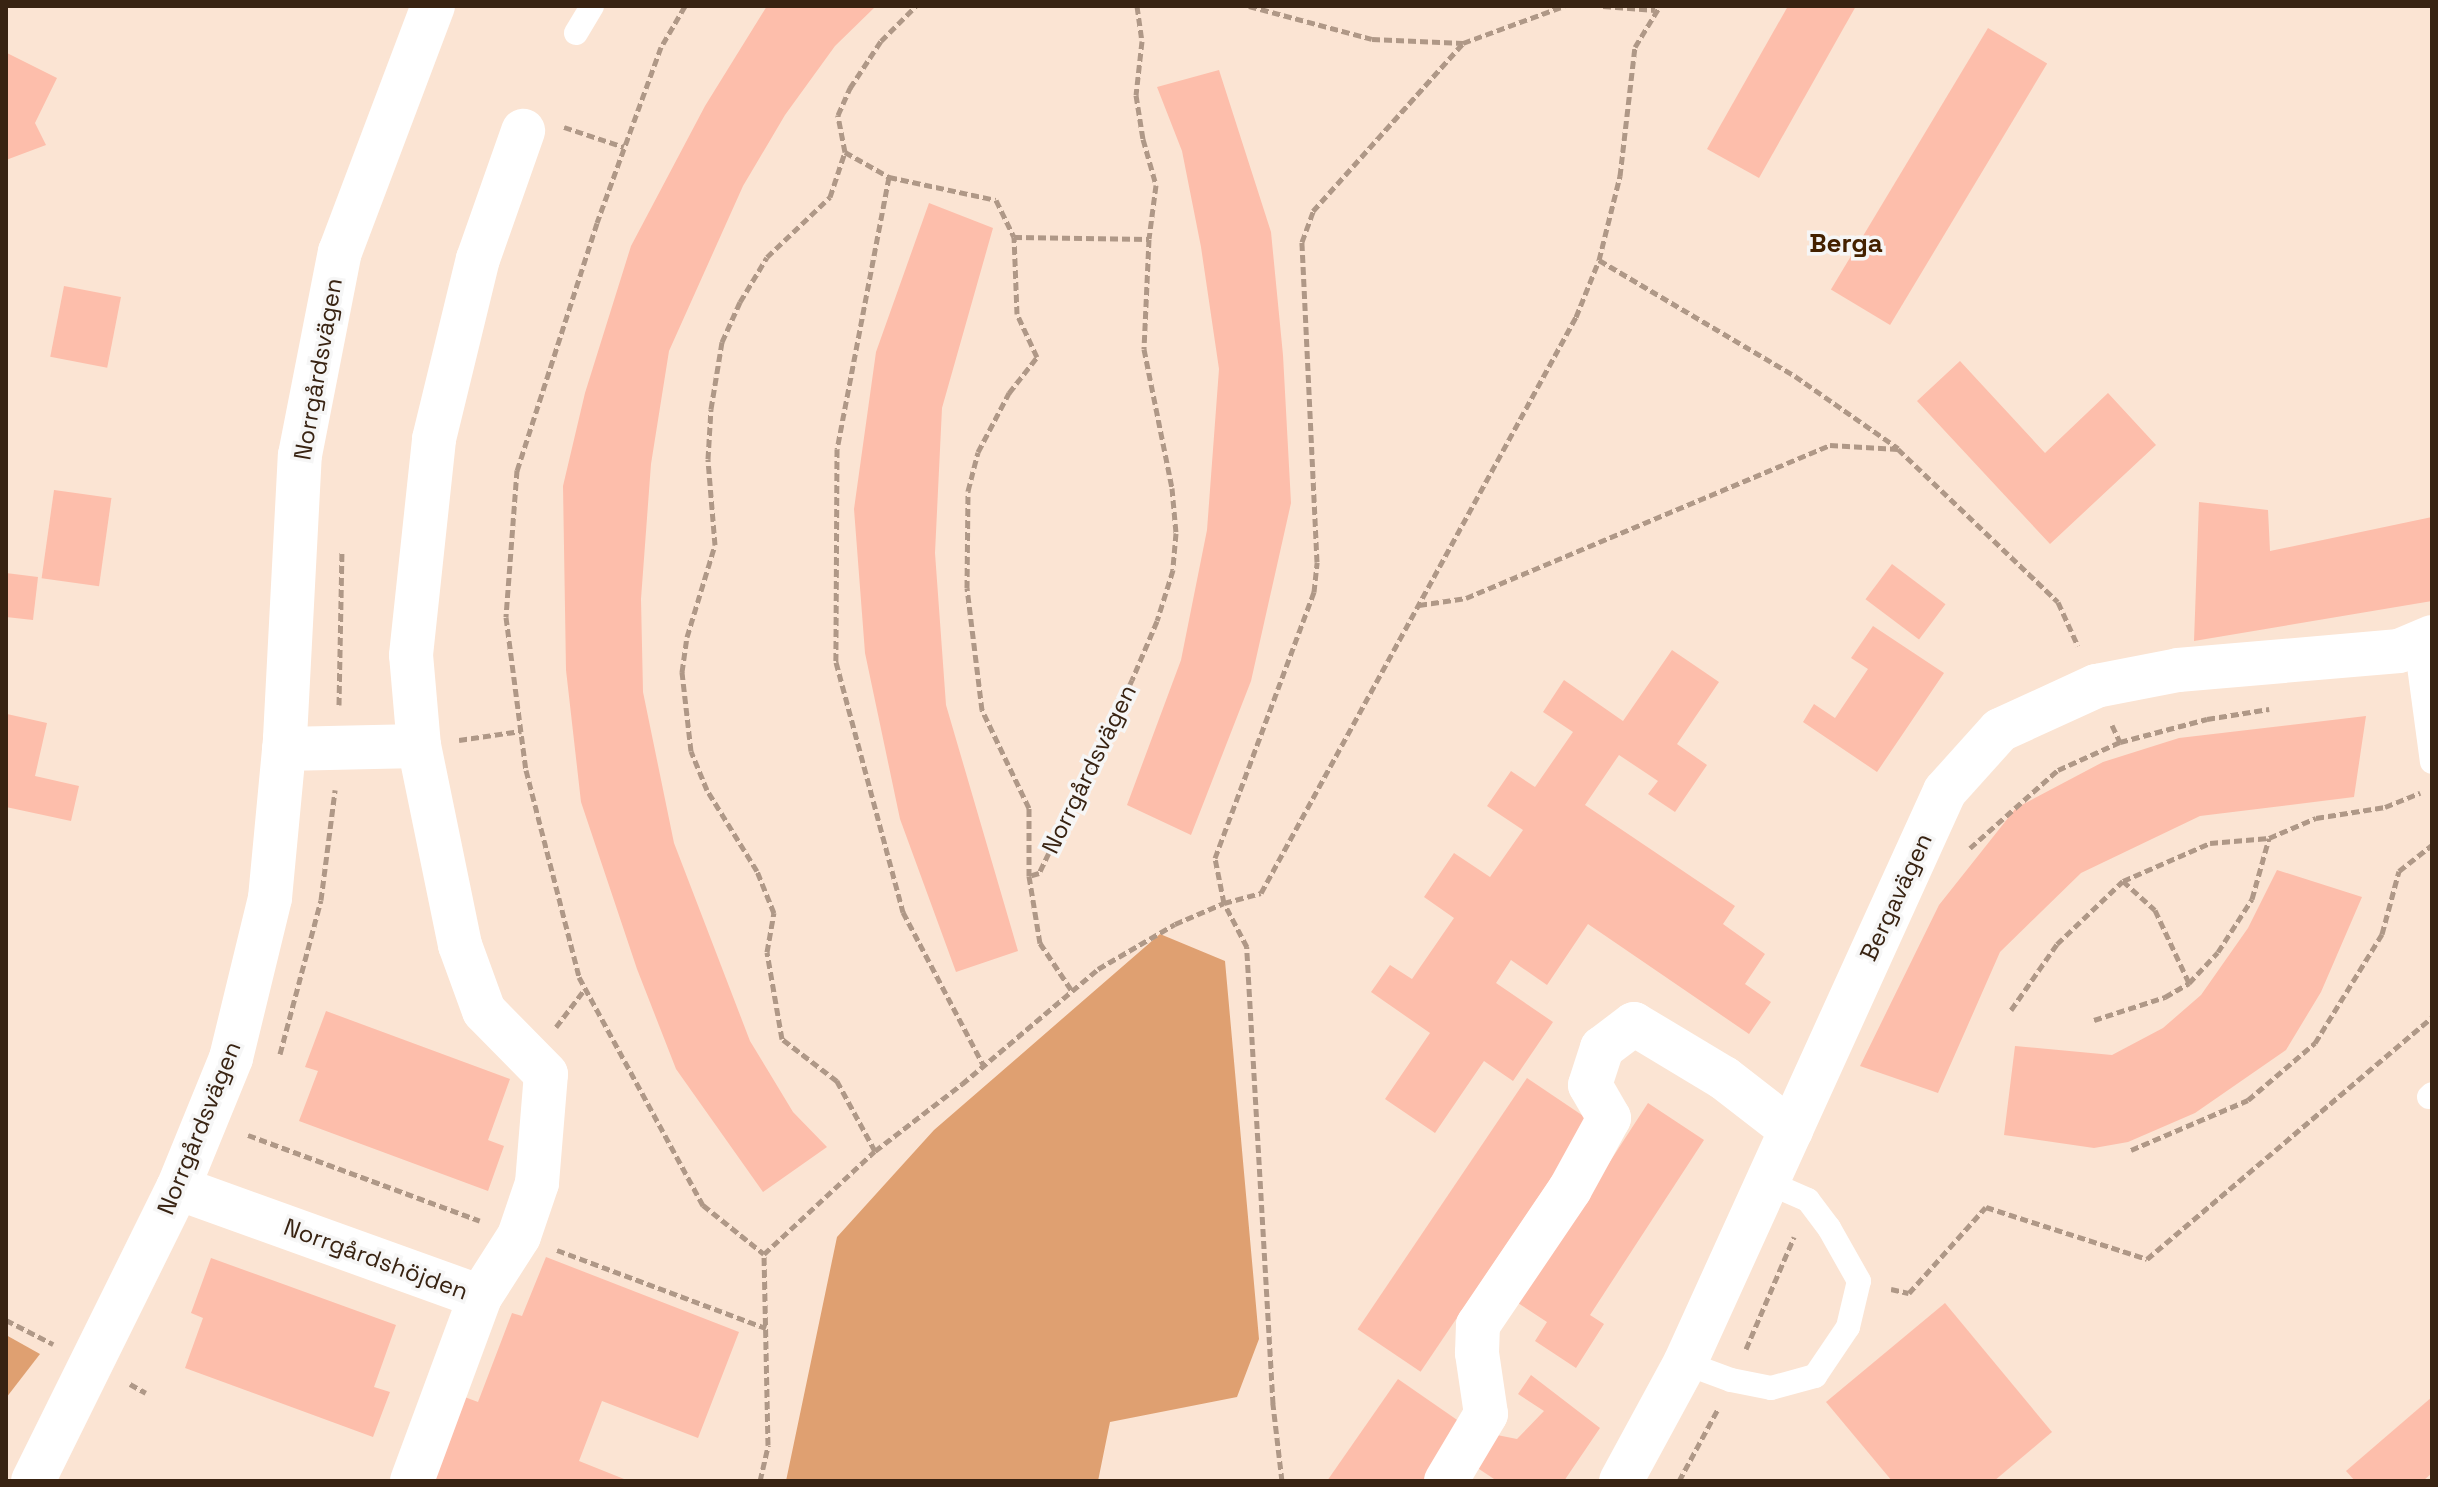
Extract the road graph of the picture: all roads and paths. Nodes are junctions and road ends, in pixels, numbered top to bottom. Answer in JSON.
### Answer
{"nodes":[{"id":1,"x":433,"y":6,"type":"edge"},
{"id":2,"x":592,"y":6,"type":"edge"},
{"id":3,"x":685,"y":6,"type":"edge"},
{"id":4,"x":916,"y":6,"type":"edge"},
{"id":5,"x":1137,"y":6,"type":"edge"},
{"id":6,"x":1249,"y":6,"type":"edge"},
{"id":7,"x":1564,"y":6,"type":"edge"},
{"id":8,"x":1603,"y":6,"type":"edge"},
{"id":9,"x":1658,"y":8,"type":"edge"},
{"id":10,"x":576,"y":33,"type":"dead end"},
{"id":11,"x":1463,"y":43,"type":"junction"},
{"id":12,"x":523,"y":131,"type":"joint"},
{"id":13,"x":624,"y":147,"type":"junction"},
{"id":14,"x":845,"y":152,"type":"junction"},
{"id":15,"x":889,"y":177,"type":"junction"},
{"id":16,"x":1014,"y":237,"type":"junction"},
{"id":17,"x":1149,"y":239,"type":"junction"},
{"id":18,"x":1599,"y":260,"type":"junction"},
{"id":19,"x":1898,"y":449,"type":"junction"},
{"id":20,"x":1419,"y":605,"type":"junction"},
{"id":21,"x":2424,"y":640,"type":"edge"},
{"id":22,"x":2096,"y":686,"type":"junction"},
{"id":23,"x":2283,"y":707,"type":"dead end"},
{"id":24,"x":521,"y":731,"type":"junction"},
{"id":25,"x":2120,"y":742,"type":"junction"},
{"id":26,"x":419,"y":746,"type":"junction"},
{"id":27,"x":284,"y":749,"type":"junction"},
{"id":28,"x":2432,"y":762,"type":"edge"},
{"id":29,"x":2432,"y":788,"type":"edge"},
{"id":30,"x":2269,"y":838,"type":"junction"},
{"id":31,"x":2432,"y":845,"type":"edge"},
{"id":32,"x":1964,"y":856,"type":"dead end"},
{"id":33,"x":1029,"y":876,"type":"junction"},
{"id":34,"x":2123,"y":881,"type":"junction"},
{"id":35,"x":1224,"y":903,"type":"junction"},
{"id":36,"x":2189,"y":983,"type":"junction"},
{"id":37,"x":1072,"y":991,"type":"junction"},
{"id":38,"x":2011,"y":1010,"type":"dead end"},
{"id":39,"x":2432,"y":1017,"type":"edge"},
{"id":40,"x":2094,"y":1020,"type":"dead end"},
{"id":41,"x":984,"y":1066,"type":"junction"},
{"id":42,"x":1791,"y":1130,"type":"junction"},
{"id":43,"x":2131,"y":1150,"type":"dead end"},
{"id":44,"x":875,"y":1151,"type":"junction"},
{"id":45,"x":1767,"y":1182,"type":"junction"},
{"id":46,"x":178,"y":1188,"type":"junction"},
{"id":47,"x":1808,"y":1200,"type":"junction"},
{"id":48,"x":764,"y":1254,"type":"junction"},
{"id":49,"x":1859,"y":1281,"type":"junction"},
{"id":50,"x":480,"y":1297,"type":"junction"},
{"id":51,"x":6,"y":1320,"type":"edge"},
{"id":52,"x":30,"y":1332,"type":"dead end"},
{"id":53,"x":1685,"y":1363,"type":"junction"},
{"id":54,"x":1731,"y":1380,"type":"junction"},
{"id":55,"x":33,"y":1481,"type":"edge"},
{"id":56,"x":412,"y":1481,"type":"edge"},
{"id":57,"x":760,"y":1481,"type":"edge"},
{"id":58,"x":1282,"y":1481,"type":"edge"},
{"id":59,"x":1446,"y":1481,"type":"edge"},
{"id":60,"x":1621,"y":1481,"type":"edge"},
{"id":61,"x":1679,"y":1481,"type":"edge"}],
"edges":[{"from":1,"to":27,"type":"street","name":"Norrgårdsvägen"},
{"from":2,"to":10,"type":"lane"},
{"from":3,"to":13,"type":"path"},
{"from":4,"to":14,"type":"path"},
{"from":5,"to":17,"type":"path","name":"Norrgårdsvägen"},
{"from":6,"to":11,"type":"path"},
{"from":7,"to":11,"type":"path"},
{"from":8,"to":9,"type":"path"},
{"from":9,"to":18,"type":"path"},
{"from":11,"to":35,"type":"path"},
{"from":12,"to":13,"type":"path"},
{"from":12,"to":26,"type":"street"},
{"from":13,"to":24,"type":"path"},
{"from":14,"to":15,"type":"path"},
{"from":14,"to":44,"type":"path"},
{"from":15,"to":16,"type":"path"},
{"from":15,"to":41,"type":"path"},
{"from":16,"to":17,"type":"path"},
{"from":16,"to":33,"type":"path","name":"Norrgårdsvägen"},
{"from":17,"to":33,"type":"path","name":"Norrgårdsvägen"},
{"from":18,"to":19,"type":"path"},
{"from":18,"to":20,"type":"path"},
{"from":19,"to":20,"type":"path"},
{"from":19,"to":22,"type":"path"},
{"from":20,"to":35,"type":"path"},
{"from":21,"to":22,"type":"street","name":"Bergavägen"},
{"from":21,"to":28,"type":"lane"},
{"from":22,"to":25,"type":"path"},
{"from":22,"to":42,"type":"street","name":"Bergavägen"},
{"from":23,"to":25,"type":"path"},
{"from":24,"to":26,"type":"path"},
{"from":24,"to":48,"type":"path"},
{"from":25,"to":32,"type":"path"},
{"from":26,"to":27,"type":"street"},
{"from":26,"to":50,"type":"street"},
{"from":27,"to":46,"type":"street","name":"Norrgårdsvägen"},
{"from":29,"to":30,"type":"path"},
{"from":30,"to":34,"type":"path"},
{"from":30,"to":36,"type":"path"},
{"from":31,"to":43,"type":"path"},
{"from":33,"to":37,"type":"path"},
{"from":34,"to":36,"type":"path"},
{"from":34,"to":38,"type":"path"},
{"from":35,"to":37,"type":"path"},
{"from":35,"to":58,"type":"path"},
{"from":36,"to":40,"type":"path"},
{"from":37,"to":41,"type":"path"},
{"from":39,"to":49,"type":"path"},
{"from":41,"to":44,"type":"path"},
{"from":42,"to":45,"type":"street","name":"Bergavägen"},
{"from":42,"to":59,"type":"street"},
{"from":44,"to":48,"type":"path"},
{"from":45,"to":47,"type":"lane"},
{"from":45,"to":53,"type":"street","name":"Bergavägen"},
{"from":46,"to":50,"type":"street","name":"Norrgårdshöjden"},
{"from":46,"to":55,"type":"street","name":"Norrgårdsvägen"},
{"from":47,"to":49,"type":"lane"},
{"from":47,"to":54,"type":"path"},
{"from":48,"to":57,"type":"path"},
{"from":49,"to":54,"type":"lane"},
{"from":50,"to":56,"type":"street","name":"Norrgårdshöjden"},
{"from":51,"to":52,"type":"path"},
{"from":53,"to":54,"type":"lane"},
{"from":53,"to":60,"type":"street","name":"Bergavägen"},
{"from":54,"to":61,"type":"path"}]}
